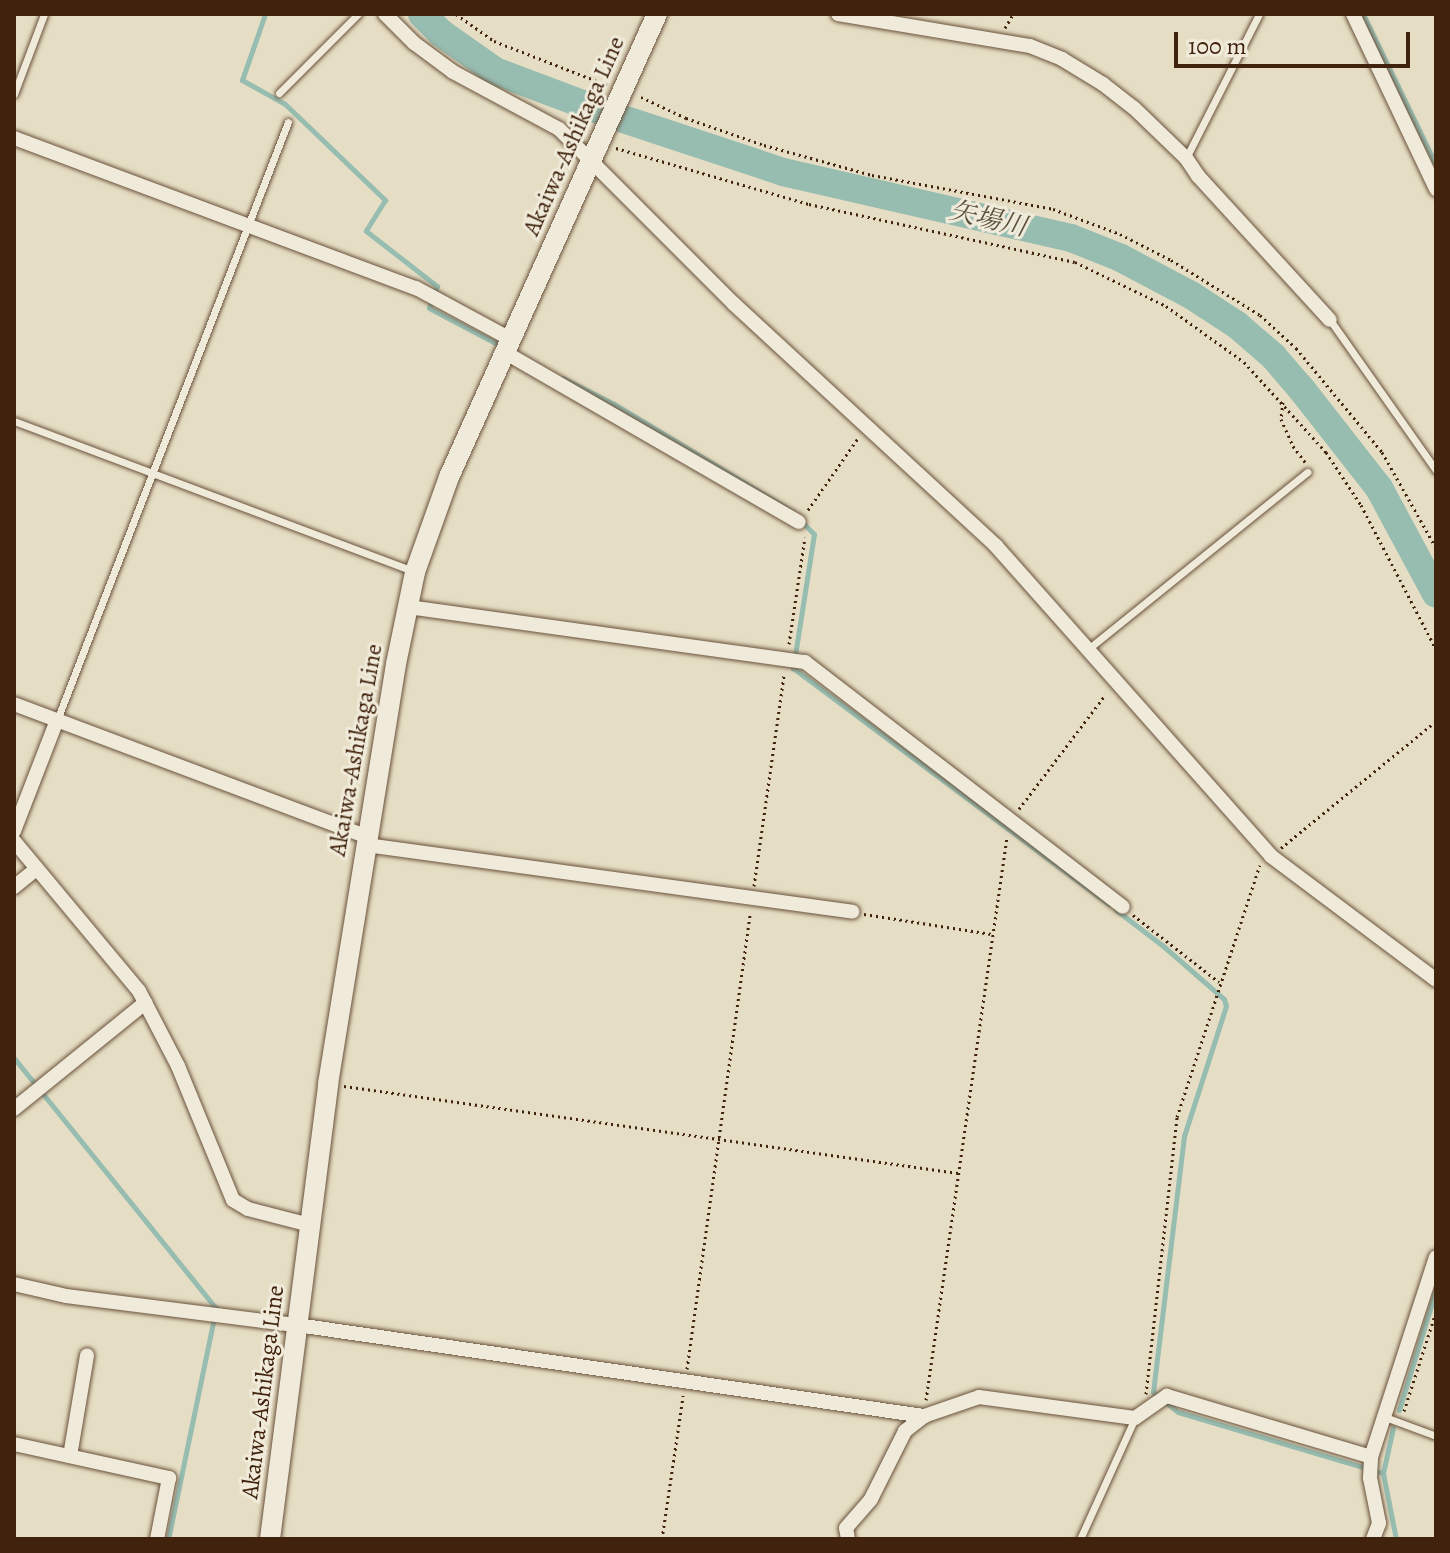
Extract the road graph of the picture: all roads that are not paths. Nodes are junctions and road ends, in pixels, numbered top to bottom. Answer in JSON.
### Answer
{"nodes":[{"id":1,"x":44,"y":14,"type":"edge"},
{"id":2,"x":358,"y":14,"type":"edge"},
{"id":3,"x":385,"y":14,"type":"edge"},
{"id":4,"x":657,"y":14,"type":"edge"},
{"id":5,"x":838,"y":14,"type":"edge"},
{"id":6,"x":1259,"y":14,"type":"edge"},
{"id":7,"x":1353,"y":14,"type":"edge"},
{"id":8,"x":279,"y":93,"type":"dead end"},
{"id":9,"x":14,"y":94,"type":"edge"},
{"id":10,"x":288,"y":122,"type":"dead end"},
{"id":11,"x":14,"y":138,"type":"edge"},
{"id":12,"x":1186,"y":158,"type":"junction"},
{"id":13,"x":591,"y":162,"type":"junction"},
{"id":14,"x":1436,"y":189,"type":"edge"},
{"id":15,"x":245,"y":226,"type":"junction"},
{"id":16,"x":1330,"y":320,"type":"joint"},
{"id":17,"x":509,"y":346,"type":"junction"},
{"id":18,"x":14,"y":421,"type":"edge"},
{"id":19,"x":1436,"y":470,"type":"edge"},
{"id":20,"x":1307,"y":472,"type":"road end"},
{"id":21,"x":150,"y":474,"type":"junction"},
{"id":22,"x":799,"y":522,"type":"road end"},
{"id":23,"x":415,"y":572,"type":"junction"},
{"id":24,"x":408,"y":607,"type":"junction"},
{"id":25,"x":1088,"y":649,"type":"junction"},
{"id":26,"x":14,"y":704,"type":"edge"},
{"id":27,"x":57,"y":720,"type":"junction"},
{"id":28,"x":14,"y":831,"type":"edge"},
{"id":29,"x":14,"y":841,"type":"edge"},
{"id":30,"x":367,"y":841,"type":"junction"},
{"id":31,"x":36,"y":869,"type":"junction"},
{"id":32,"x":14,"y":887,"type":"edge"},
{"id":33,"x":1123,"y":907,"type":"road end"},
{"id":34,"x":852,"y":912,"type":"road end"},
{"id":35,"x":1436,"y":980,"type":"edge"},
{"id":36,"x":145,"y":1003,"type":"junction"},
{"id":37,"x":14,"y":1109,"type":"edge"},
{"id":38,"x":310,"y":1225,"type":"junction"},
{"id":39,"x":1436,"y":1257,"type":"edge"},
{"id":40,"x":14,"y":1284,"type":"edge"},
{"id":41,"x":297,"y":1325,"type":"junction"},
{"id":42,"x":87,"y":1355,"type":"dead end"},
{"id":43,"x":1139,"y":1414,"type":"junction"},
{"id":44,"x":924,"y":1416,"type":"junction"},
{"id":45,"x":1385,"y":1417,"type":"junction"},
{"id":46,"x":1436,"y":1436,"type":"edge"},
{"id":47,"x":14,"y":1444,"type":"edge"},
{"id":48,"x":70,"y":1456,"type":"junction"},
{"id":49,"x":1371,"y":1457,"type":"junction"},
{"id":50,"x":1379,"y":1523,"type":"junction"},
{"id":51,"x":157,"y":1539,"type":"edge"},
{"id":52,"x":270,"y":1539,"type":"edge"},
{"id":53,"x":848,"y":1539,"type":"edge"},
{"id":54,"x":1080,"y":1539,"type":"edge"},
{"id":55,"x":1373,"y":1539,"type":"edge"},
{"id":56,"x":1383,"y":1539,"type":"edge"}],
"edges":[{"from":1,"to":9,"type":"lane"},
{"from":2,"to":8,"type":"lane"},
{"from":3,"to":13,"type":"street"},
{"from":4,"to":13,"type":"main road","name":"Akaiwa-Ashikaga Line"},
{"from":5,"to":12,"type":"street"},
{"from":6,"to":12,"type":"lane"},
{"from":7,"to":14,"type":"street"},
{"from":10,"to":15,"type":"lane"},
{"from":11,"to":15,"type":"street"},
{"from":12,"to":16,"type":"street"},
{"from":13,"to":17,"type":"main road","name":"Akaiwa-Ashikaga Line"},
{"from":13,"to":25,"type":"street"},
{"from":15,"to":17,"type":"street"},
{"from":15,"to":21,"type":"lane"},
{"from":16,"to":19,"type":"lane"},
{"from":17,"to":22,"type":"street"},
{"from":17,"to":23,"type":"main road","name":"Akaiwa-Ashikaga Line"},
{"from":18,"to":21,"type":"lane"},
{"from":20,"to":25,"type":"lane"},
{"from":21,"to":23,"type":"lane"},
{"from":21,"to":27,"type":"lane"},
{"from":23,"to":24,"type":"main road","name":"Akaiwa-Ashikaga Line"},
{"from":24,"to":30,"type":"main road","name":"Akaiwa-Ashikaga Line"},
{"from":24,"to":33,"type":"street"},
{"from":25,"to":35,"type":"street"},
{"from":26,"to":27,"type":"street"},
{"from":27,"to":28,"type":"street"},
{"from":27,"to":30,"type":"street"},
{"from":29,"to":31,"type":"street"},
{"from":30,"to":34,"type":"street"},
{"from":30,"to":38,"type":"main road","name":"Akaiwa-Ashikaga Line"},
{"from":31,"to":32,"type":"street"},
{"from":31,"to":36,"type":"street"},
{"from":36,"to":37,"type":"street"},
{"from":36,"to":38,"type":"street"},
{"from":38,"to":41,"type":"main road","name":"Akaiwa-Ashikaga Line"},
{"from":39,"to":45,"type":"street"},
{"from":40,"to":41,"type":"street"},
{"from":41,"to":44,"type":"street"},
{"from":41,"to":52,"type":"main road","name":"Akaiwa-Ashikaga Line"},
{"from":42,"to":48,"type":"street"},
{"from":43,"to":44,"type":"street"},
{"from":43,"to":49,"type":"street"},
{"from":43,"to":54,"type":"lane"},
{"from":44,"to":53,"type":"street"},
{"from":45,"to":46,"type":"lane"},
{"from":45,"to":49,"type":"street"},
{"from":47,"to":48,"type":"street"},
{"from":48,"to":51,"type":"street"},
{"from":49,"to":50,"type":"street"},
{"from":50,"to":55,"type":"street"},
{"from":50,"to":56,"type":"lane"}]}
